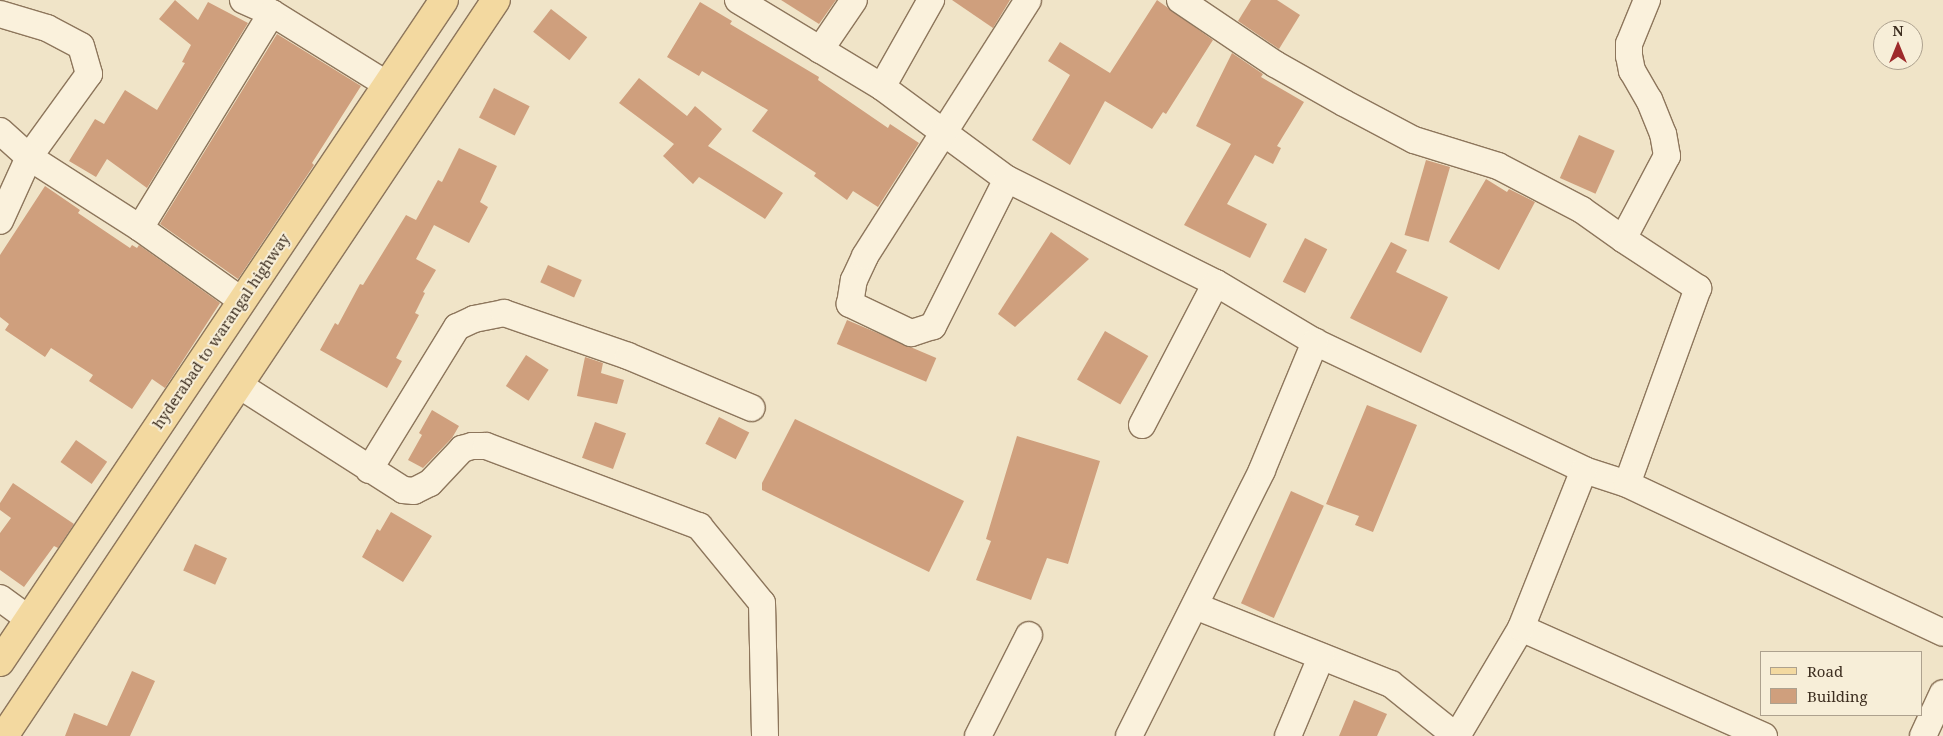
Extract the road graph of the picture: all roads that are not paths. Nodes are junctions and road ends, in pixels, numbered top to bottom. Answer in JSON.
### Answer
{"nodes":[{"id":1,"x":444,"y":0,"type":"edge"},
{"id":2,"x":496,"y":0,"type":"edge"},
{"id":3,"x":738,"y":0,"type":"edge"},
{"id":4,"x":854,"y":0,"type":"edge"},
{"id":5,"x":931,"y":0,"type":"edge"},
{"id":6,"x":1028,"y":0,"type":"edge"},
{"id":7,"x":1180,"y":0,"type":"edge"},
{"id":8,"x":1647,"y":0,"type":"edge"},
{"id":9,"x":260,"y":5,"type":"edge"},
{"id":10,"x":0,"y":14,"type":"edge"},
{"id":11,"x":820,"y":50,"type":"junction"},
{"id":12,"x":386,"y":84,"type":"junction"},
{"id":13,"x":882,"y":87,"type":"junction"},
{"id":14,"x":0,"y":131,"type":"edge"},
{"id":15,"x":942,"y":132,"type":"junction"},
{"id":16,"x":29,"y":157,"type":"junction"},
{"id":17,"x":1007,"y":179,"type":"junction"},
{"id":18,"x":0,"y":221,"type":"edge"},
{"id":19,"x":140,"y":228,"type":"junction"},
{"id":20,"x":1623,"y":239,"type":"junction"},
{"id":21,"x":1216,"y":283,"type":"junction"},
{"id":22,"x":241,"y":300,"type":"junction"},
{"id":23,"x":1315,"y":342,"type":"junction"},
{"id":24,"x":239,"y":385,"type":"junction"},
{"id":25,"x":752,"y":408,"type":"dead end"},
{"id":26,"x":1142,"y":425,"type":"dead end"},
{"id":27,"x":369,"y":470,"type":"junction"},
{"id":28,"x":1584,"y":470,"type":"junction"},
{"id":29,"x":1627,"y":484,"type":"junction"},
{"id":30,"x":0,"y":598,"type":"edge"},
{"id":31,"x":1195,"y":606,"type":"junction"},
{"id":32,"x":29,"y":619,"type":"junction"},
{"id":33,"x":1521,"y":628,"type":"junction"},
{"id":34,"x":1943,"y":634,"type":"edge"},
{"id":35,"x":1029,"y":635,"type":"dead end"},
{"id":36,"x":1320,"y":656,"type":"junction"},
{"id":37,"x":0,"y":662,"type":"edge"},
{"id":38,"x":1943,"y":693,"type":"edge"},
{"id":39,"x":4,"y":736,"type":"edge"},
{"id":40,"x":765,"y":736,"type":"edge"},
{"id":41,"x":978,"y":736,"type":"edge"},
{"id":42,"x":1129,"y":736,"type":"edge"},
{"id":43,"x":1288,"y":736,"type":"edge"},
{"id":44,"x":1456,"y":736,"type":"edge"},
{"id":45,"x":1764,"y":736,"type":"edge"},
{"id":46,"x":1923,"y":736,"type":"edge"}],
"edges":[{"from":1,"to":12,"type":"main road","name":"hyderabad to warangal highway"},
{"from":2,"to":24,"type":"main road"},
{"from":3,"to":11,"type":"street"},
{"from":4,"to":11,"type":"street"},
{"from":5,"to":13,"type":"street"},
{"from":6,"to":15,"type":"street"},
{"from":7,"to":20,"type":"street"},
{"from":8,"to":20,"type":"street"},
{"from":9,"to":12,"type":"street"},
{"from":9,"to":19,"type":"street"},
{"from":10,"to":16,"type":"street"},
{"from":11,"to":13,"type":"street"},
{"from":12,"to":22,"type":"main road","name":"hyderabad to warangal highway"},
{"from":13,"to":15,"type":"street"},
{"from":14,"to":16,"type":"street"},
{"from":15,"to":17,"type":"street"},
{"from":15,"to":17,"type":"street"},
{"from":16,"to":18,"type":"street"},
{"from":16,"to":19,"type":"street"},
{"from":17,"to":21,"type":"street"},
{"from":19,"to":22,"type":"street"},
{"from":20,"to":29,"type":"street"},
{"from":21,"to":23,"type":"street"},
{"from":21,"to":26,"type":"street"},
{"from":22,"to":32,"type":"main road","name":"hyderabad to warangal highway"},
{"from":23,"to":28,"type":"street"},
{"from":23,"to":31,"type":"street"},
{"from":24,"to":27,"type":"street"},
{"from":24,"to":39,"type":"main road"},
{"from":25,"to":27,"type":"street"},
{"from":27,"to":40,"type":"street"},
{"from":28,"to":29,"type":"street"},
{"from":28,"to":33,"type":"street"},
{"from":29,"to":34,"type":"street"},
{"from":30,"to":32,"type":"street"},
{"from":31,"to":36,"type":"street"},
{"from":31,"to":42,"type":"street"},
{"from":32,"to":37,"type":"main road","name":"hyderabad to warangal highway"},
{"from":33,"to":44,"type":"street"},
{"from":33,"to":45,"type":"street"},
{"from":35,"to":41,"type":"street"},
{"from":36,"to":43,"type":"street"},
{"from":36,"to":44,"type":"street"},
{"from":38,"to":46,"type":"street"}]}
